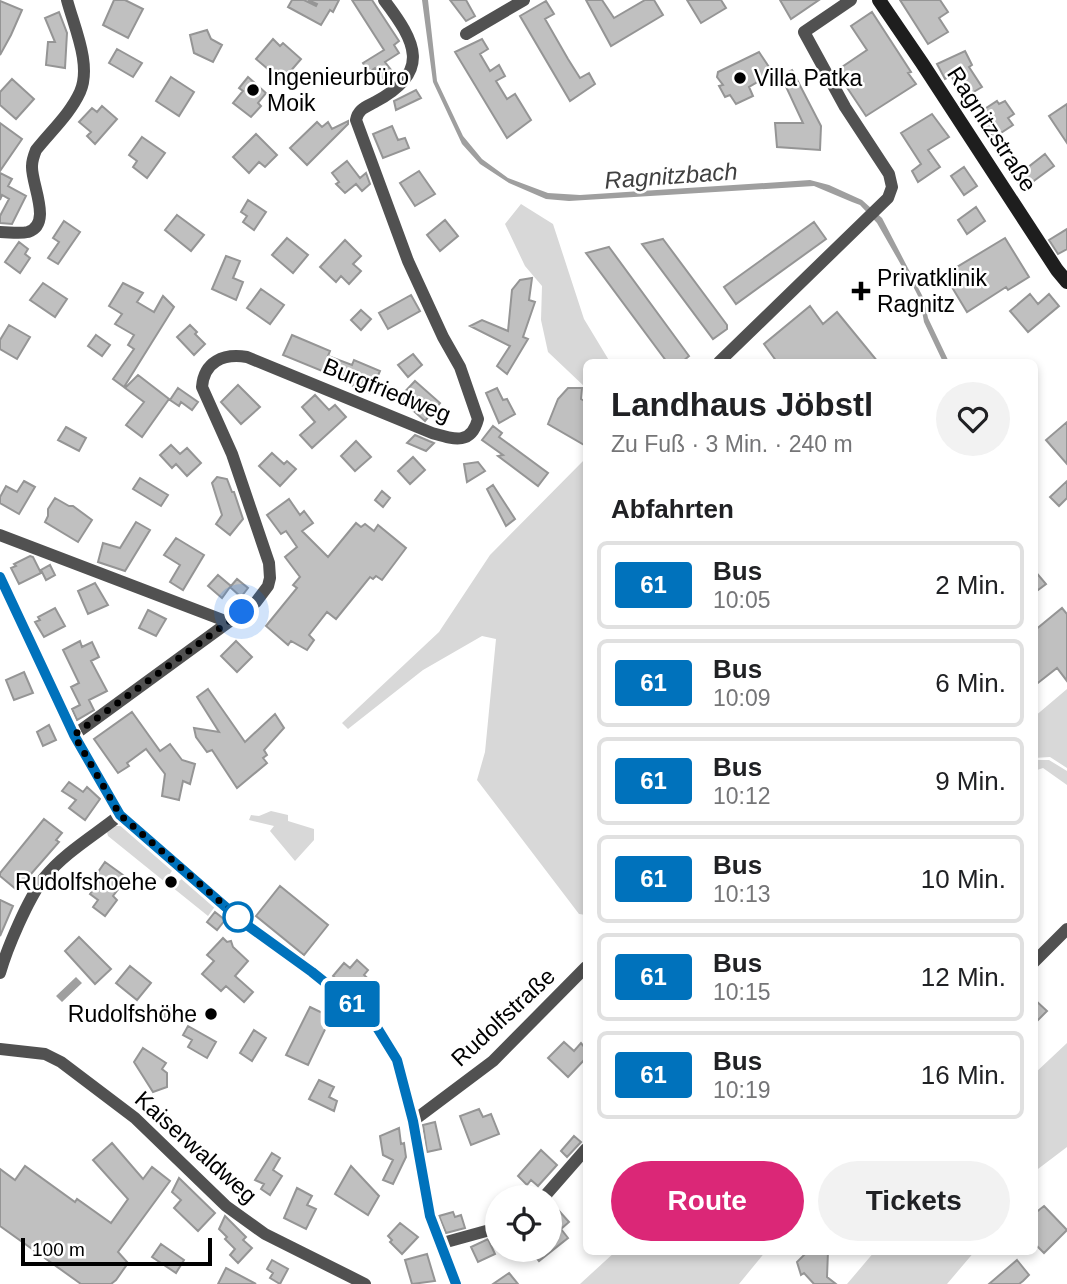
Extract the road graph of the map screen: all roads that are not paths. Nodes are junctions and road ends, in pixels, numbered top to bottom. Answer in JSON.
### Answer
{"nodes":[{"id":1,"x":67,"y":0,"type":"edge"},
{"id":2,"x":384,"y":0,"type":"edge"},
{"id":3,"x":523,"y":0,"type":"edge"},
{"id":4,"x":851,"y":0,"type":"edge"},
{"id":5,"x":879,"y":0,"type":"edge"},
{"id":6,"x":466,"y":34,"type":"dead end"},
{"id":7,"x":0,"y":232,"type":"edge"},
{"id":8,"x":1067,"y":282,"type":"edge"},
{"id":9,"x":722,"y":359,"type":"edge"},
{"id":10,"x":0,"y":535,"type":"edge"},
{"id":11,"x":0,"y":577,"type":"edge"},
{"id":12,"x":228,"y":622,"type":"junction"},
{"id":13,"x":74,"y":735,"type":"junction"},
{"id":14,"x":120,"y":815,"type":"junction"},
{"id":15,"x":1067,"y":929,"type":"edge"},
{"id":16,"x":1038,"y":958,"type":"edge"},
{"id":17,"x":583,"y":970,"type":"edge"},
{"id":18,"x":0,"y":973,"type":"edge"},
{"id":19,"x":0,"y":1049,"type":"edge"},
{"id":20,"x":413,"y":1121,"type":"junction"},
{"id":21,"x":583,"y":1152,"type":"edge"},
{"id":22,"x":554,"y":1185,"type":"edge"},
{"id":23,"x":485,"y":1231,"type":"edge"},
{"id":24,"x":439,"y":1244,"type":"junction"},
{"id":25,"x":365,"y":1284,"type":"edge"},
{"id":26,"x":456,"y":1284,"type":"edge"}],
"edges":[{"from":1,"to":7,"type":"street"},
{"from":2,"to":12,"type":"street","name":"Burgfriedweg"},
{"from":3,"to":6,"type":"street"},
{"from":4,"to":9,"type":"street"},
{"from":5,"to":8,"type":"main road","name":"Ragnitzstraße"},
{"from":10,"to":12,"type":"street"},
{"from":11,"to":13,"type":"street"},
{"from":12,"to":13,"type":"street","name":"Burgfriedweg"},
{"from":13,"to":14,"type":"street"},
{"from":14,"to":18,"type":"street"},
{"from":14,"to":20,"type":"street"},
{"from":15,"to":16,"type":"street"},
{"from":17,"to":20,"type":"street","name":"Rudolfstraße"},
{"from":19,"to":25,"type":"street","name":"Kaiserwaldweg"},
{"from":20,"to":24,"type":"street"},
{"from":21,"to":22,"type":"street"},
{"from":23,"to":24,"type":"street"},
{"from":24,"to":26,"type":"street"}]}
